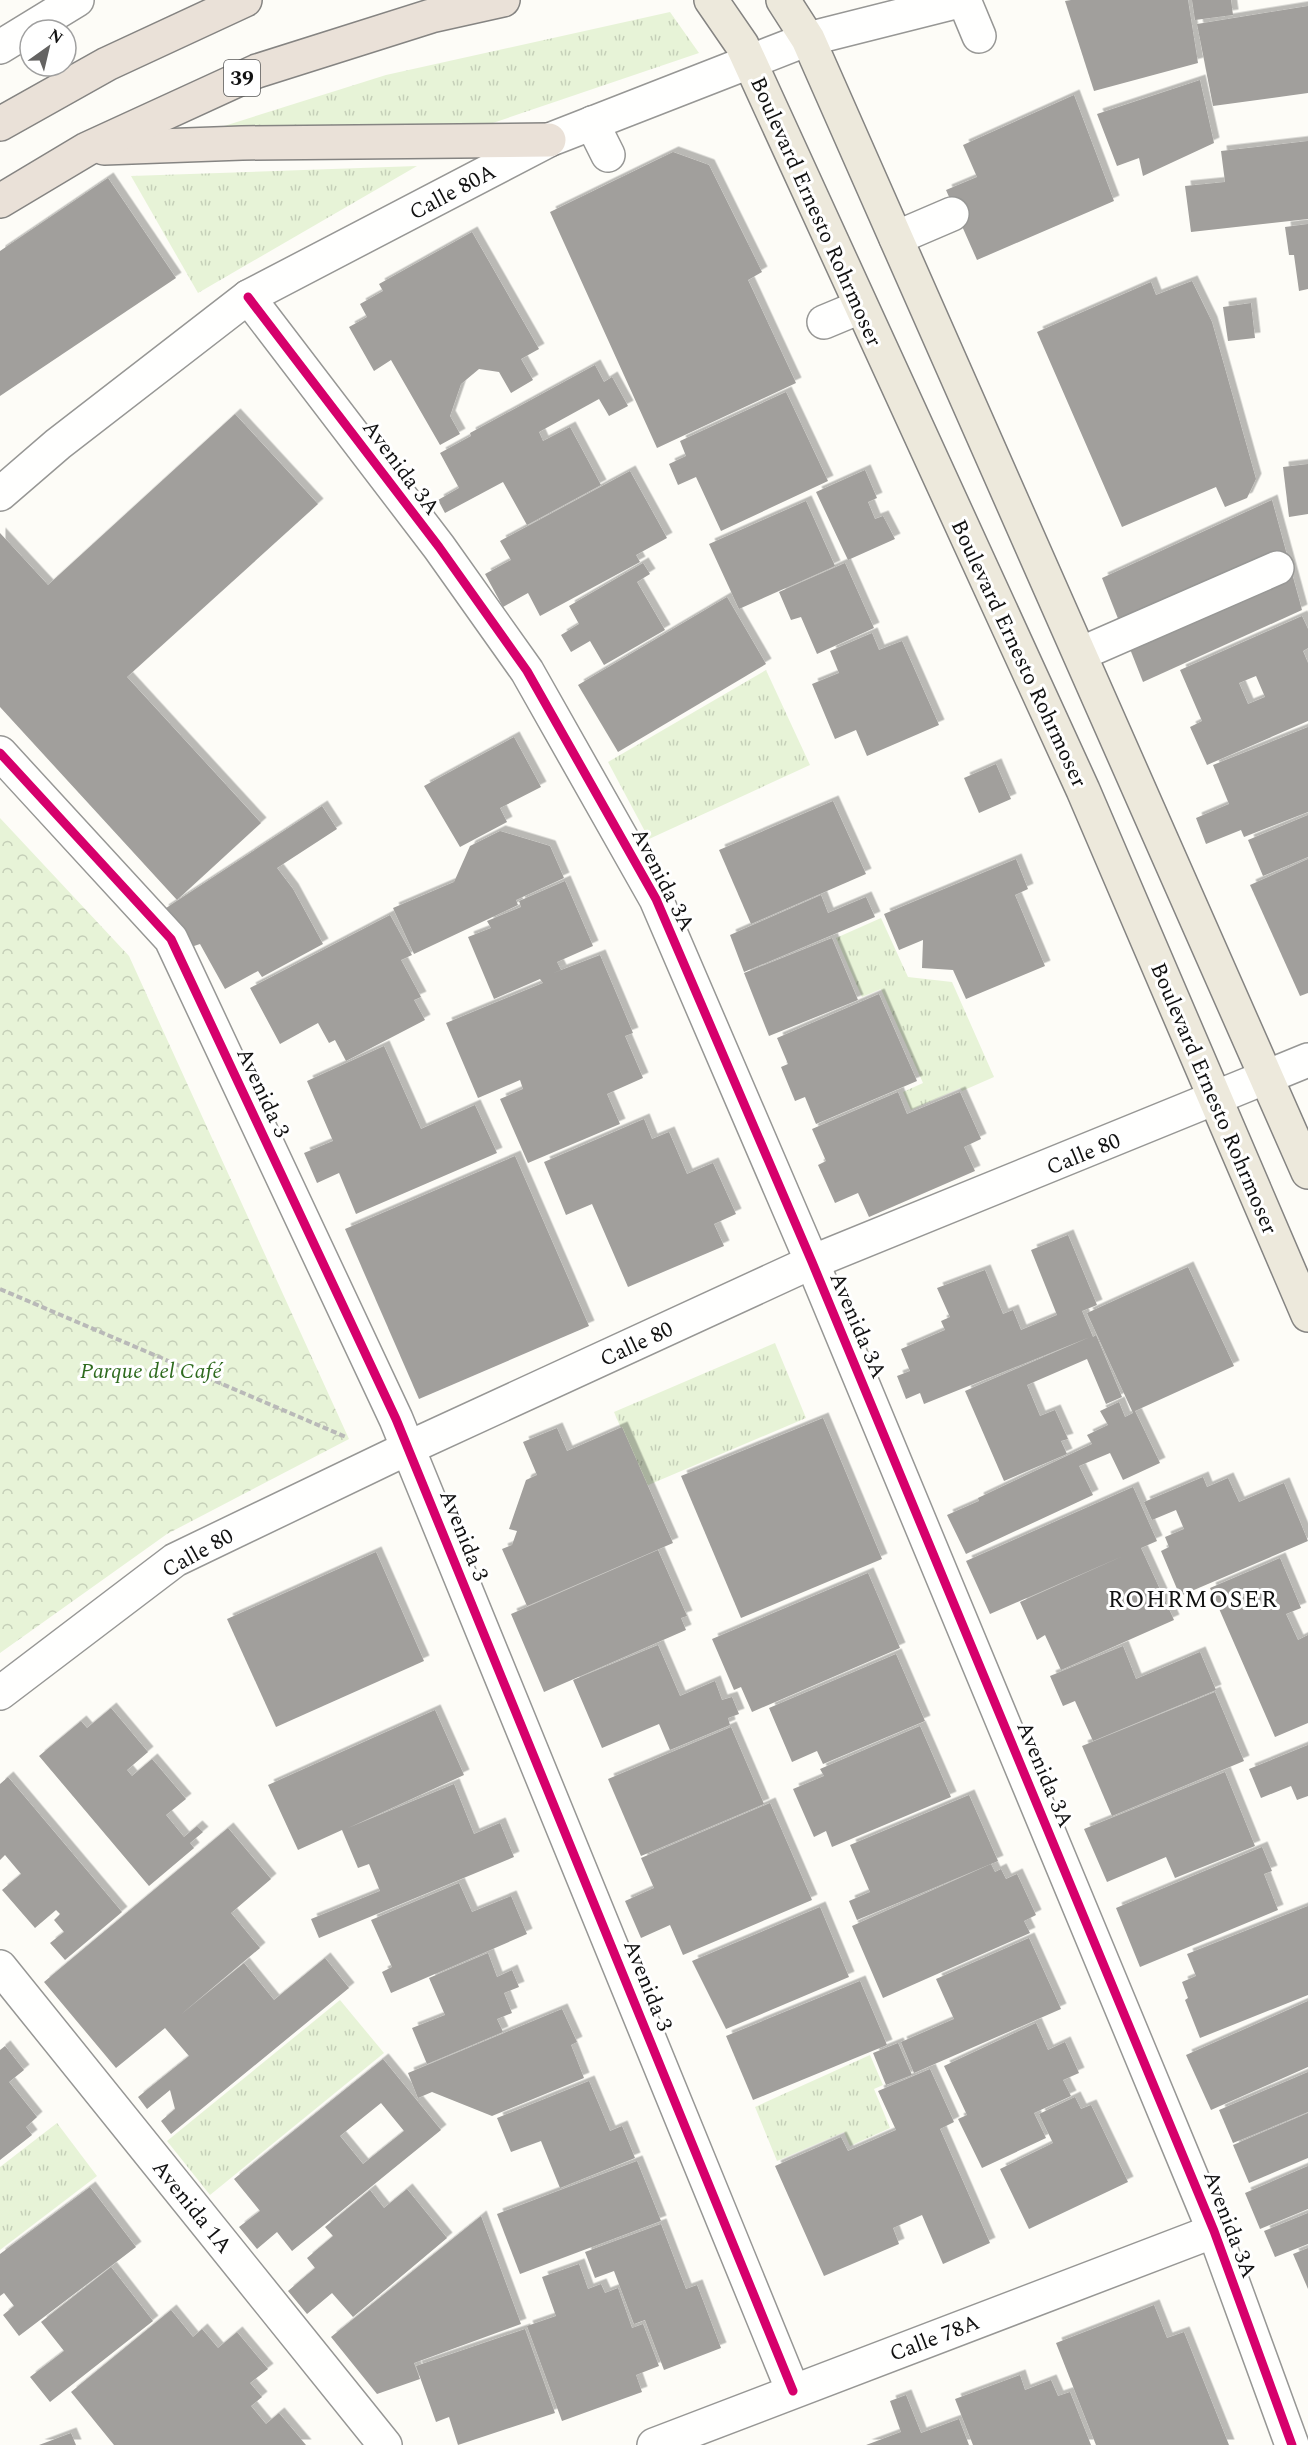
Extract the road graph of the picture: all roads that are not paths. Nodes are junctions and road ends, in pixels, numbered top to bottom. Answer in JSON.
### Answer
{"nodes":[{"id":1,"x":77,"y":0,"type":"edge"},
{"id":2,"x":245,"y":0,"type":"edge"},
{"id":3,"x":503,"y":0,"type":"edge"},
{"id":4,"x":711,"y":0,"type":"edge"},
{"id":5,"x":963,"y":0,"type":"edge"},
{"id":6,"x":796,"y":20,"type":"edge"},
{"id":7,"x":979,"y":36,"type":"dead end"},
{"id":8,"x":0,"y":47,"type":"edge"},
{"id":9,"x":746,"y":53,"type":"junction"},
{"id":10,"x":592,"y":123,"type":"junction"},
{"id":11,"x":0,"y":124,"type":"edge"},
{"id":12,"x":549,"y":140,"type":"junction"},
{"id":13,"x":87,"y":148,"type":"junction"},
{"id":14,"x":608,"y":155,"type":"dead end"},
{"id":15,"x":0,"y":201,"type":"edge"},
{"id":16,"x":952,"y":214,"type":"dead end"},
{"id":17,"x":896,"y":238,"type":"junction"},
{"id":18,"x":248,"y":297,"type":"junction"},
{"id":19,"x":860,"y":307,"type":"junction"},
{"id":20,"x":824,"y":322,"type":"dead end"},
{"id":21,"x":0,"y":494,"type":"edge"},
{"id":22,"x":1277,"y":568,"type":"dead end"},
{"id":23,"x":1080,"y":654,"type":"junction"},
{"id":24,"x":0,"y":753,"type":"edge"},
{"id":25,"x":1308,"y":1060,"type":"edge"},
{"id":26,"x":1267,"y":1077,"type":"junction"},
{"id":27,"x":1216,"y":1099,"type":"junction"},
{"id":28,"x":1308,"y":1172,"type":"edge"},
{"id":29,"x":812,"y":1262,"type":"junction"},
{"id":30,"x":1308,"y":1316,"type":"edge"},
{"id":31,"x":402,"y":1433,"type":"junction"},
{"id":32,"x":0,"y":1693,"type":"edge"},
{"id":33,"x":0,"y":1967,"type":"edge"},
{"id":34,"x":1214,"y":2231,"type":"junction"},
{"id":35,"x":793,"y":2391,"type":"junction"},
{"id":36,"x":385,"y":2445,"type":"edge"},
{"id":37,"x":654,"y":2445,"type":"edge"},
{"id":38,"x":1292,"y":2445,"type":"edge"}],
"edges":[{"from":1,"to":8,"type":"street"},
{"from":2,"to":11,"type":"highway"},
{"from":3,"to":13,"type":"highway","number":"39"},
{"from":4,"to":9,"type":"main road","name":"Boulevard Ernesto Rohrmoser"},
{"from":5,"to":6,"type":"street","name":"Calle 80A"},
{"from":5,"to":7,"type":"street"},
{"from":6,"to":9,"type":"street","name":"Calle 80A"},
{"from":6,"to":17,"type":"main road"},
{"from":9,"to":10,"type":"street","name":"Calle 80A"},
{"from":9,"to":19,"type":"main road","name":"Boulevard Ernesto Rohrmoser"},
{"from":10,"to":12,"type":"street","name":"Calle 80A"},
{"from":10,"to":14,"type":"street"},
{"from":12,"to":13,"type":"highway"},
{"from":12,"to":18,"type":"street","name":"Calle 80A"},
{"from":13,"to":15,"type":"highway","number":"39"},
{"from":16,"to":17,"type":"street"},
{"from":17,"to":23,"type":"main road"},
{"from":18,"to":21,"type":"street","name":"Calle 80A"},
{"from":18,"to":29,"type":"street","name":"Avenida 3A"},
{"from":19,"to":20,"type":"street"},
{"from":19,"to":27,"type":"main road","name":"Boulevard Ernesto Rohrmoser"},
{"from":22,"to":23,"type":"street"},
{"from":23,"to":26,"type":"main road"},
{"from":24,"to":31,"type":"street","name":"Avenida 3"},
{"from":25,"to":26,"type":"street","name":"Calle 80"},
{"from":26,"to":27,"type":"street","name":"Calle 80"},
{"from":26,"to":28,"type":"main road"},
{"from":27,"to":29,"type":"street","name":"Calle 80"},
{"from":27,"to":30,"type":"main road","name":"Boulevard Ernesto Rohrmoser"},
{"from":29,"to":31,"type":"street","name":"Calle 80"},
{"from":29,"to":34,"type":"street","name":"Avenida 3A"},
{"from":31,"to":32,"type":"street","name":"Calle 80"},
{"from":31,"to":35,"type":"street","name":"Avenida 3"},
{"from":33,"to":36,"type":"street","name":"Avenida 1A"},
{"from":34,"to":35,"type":"street","name":"Calle 78A"},
{"from":34,"to":38,"type":"street","name":"Avenida 3A"},
{"from":35,"to":37,"type":"street","name":"Calle 78A"}]}
